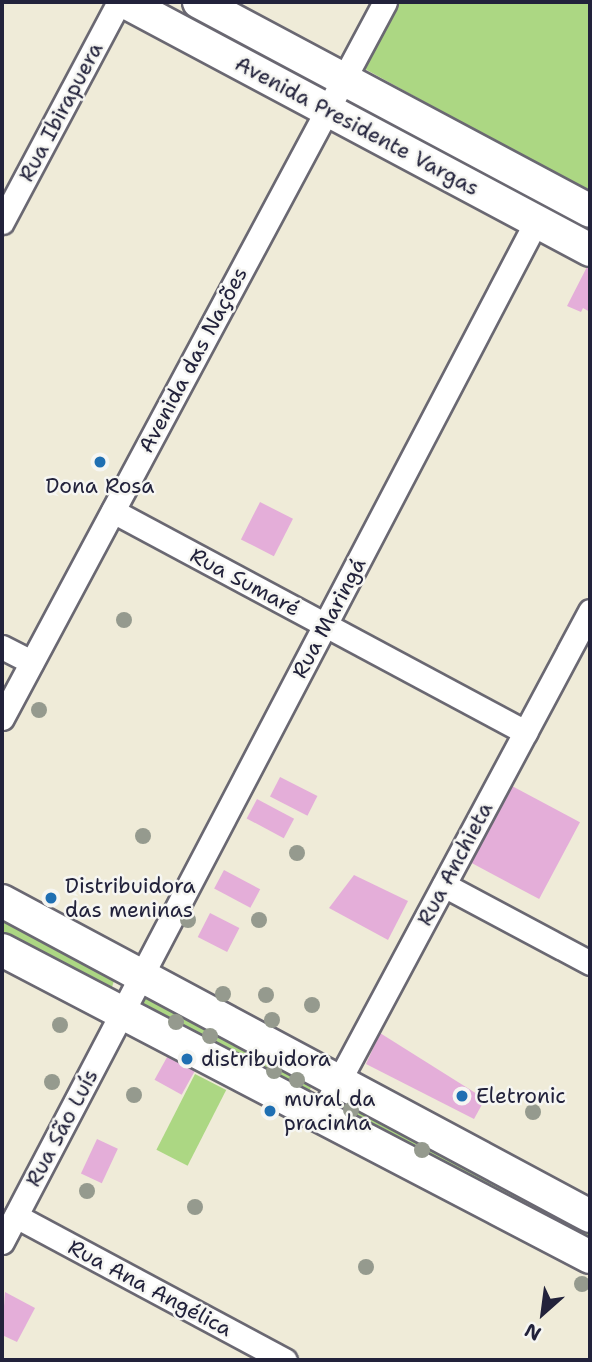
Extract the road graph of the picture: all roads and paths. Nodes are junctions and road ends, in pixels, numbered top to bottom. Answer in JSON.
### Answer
{"nodes":[{"id":1,"x":122,"y":2,"type":"edge"},
{"id":2,"x":199,"y":2,"type":"edge"},
{"id":3,"x":385,"y":2,"type":"edge"},
{"id":4,"x":344,"y":79,"type":"junction"},
{"id":5,"x":327,"y":110,"type":"junction"},
{"id":6,"x":590,"y":211,"type":"edge"},
{"id":7,"x":2,"y":222,"type":"edge"},
{"id":8,"x":536,"y":222,"type":"junction"},
{"id":9,"x":590,"y":250,"type":"edge"},
{"id":10,"x":113,"y":511,"type":"junction"},
{"id":11,"x":590,"y":611,"type":"edge"},
{"id":12,"x":326,"y":625,"type":"junction"},
{"id":13,"x":2,"y":647,"type":"edge"},
{"id":14,"x":31,"y":662,"type":"junction"},
{"id":15,"x":2,"y":718,"type":"edge"},
{"id":16,"x":525,"y":732,"type":"junction"},
{"id":17,"x":444,"y":885,"type":"junction"},
{"id":18,"x":2,"y":901,"type":"edge"},
{"id":19,"x":2,"y":950,"type":"edge"},
{"id":20,"x":590,"y":963,"type":"edge"},
{"id":21,"x":141,"y":978,"type":"junction"},
{"id":22,"x":122,"y":1013,"type":"junction"},
{"id":23,"x":338,"y":1083,"type":"junction"},
{"id":24,"x":319,"y":1118,"type":"junction"},
{"id":25,"x":16,"y":1216,"type":"junction"},
{"id":26,"x":590,"y":1216,"type":"edge"},
{"id":27,"x":2,"y":1242,"type":"edge"},
{"id":28,"x":590,"y":1257,"type":"edge"},
{"id":29,"x":285,"y":1360,"type":"edge"}],
"edges":[{"from":1,"to":5,"type":"street","name":"Avenida Presidente Vargas"},
{"from":1,"to":7,"type":"street","name":"Rua Ibirapuera"},
{"from":2,"to":4,"type":"street","name":"Avenida Presidente Vargas"},
{"from":3,"to":4,"type":"street","name":"Avenida das Nações"},
{"from":4,"to":5,"type":"street","name":"Avenida das Nações"},
{"from":4,"to":6,"type":"street","name":"Avenida Presidente Vargas"},
{"from":5,"to":8,"type":"street","name":"Avenida Presidente Vargas"},
{"from":5,"to":10,"type":"street","name":"Avenida das Nações"},
{"from":8,"to":9,"type":"street","name":"Avenida Presidente Vargas"},
{"from":8,"to":12,"type":"street","name":"Rua Maringá"},
{"from":10,"to":12,"type":"street","name":"Rua Sumaré"},
{"from":10,"to":14,"type":"street","name":"Avenida das Nações"},
{"from":11,"to":16,"type":"street","name":"Rua Anchieta"},
{"from":12,"to":16,"type":"street","name":"Rua Sumaré"},
{"from":12,"to":21,"type":"street","name":"Rua Maringá"},
{"from":13,"to":14,"type":"street"},
{"from":14,"to":15,"type":"street","name":"Avenida das Nações"},
{"from":16,"to":17,"type":"street","name":"Rua Anchieta"},
{"from":17,"to":20,"type":"street"},
{"from":17,"to":23,"type":"street","name":"Rua Anchieta"},
{"from":18,"to":21,"type":"street"},
{"from":19,"to":22,"type":"street"},
{"from":21,"to":22,"type":"street","name":"Rua Maringá"},
{"from":21,"to":23,"type":"street"},
{"from":22,"to":24,"type":"street"},
{"from":22,"to":25,"type":"street","name":"Rua São Luís"},
{"from":23,"to":24,"type":"street","name":"Rua Anchieta"},
{"from":23,"to":26,"type":"street"},
{"from":24,"to":28,"type":"street"},
{"from":25,"to":27,"type":"street","name":"Rua São Luís"},
{"from":25,"to":29,"type":"street","name":"Rua Ana Angélica"}]}
